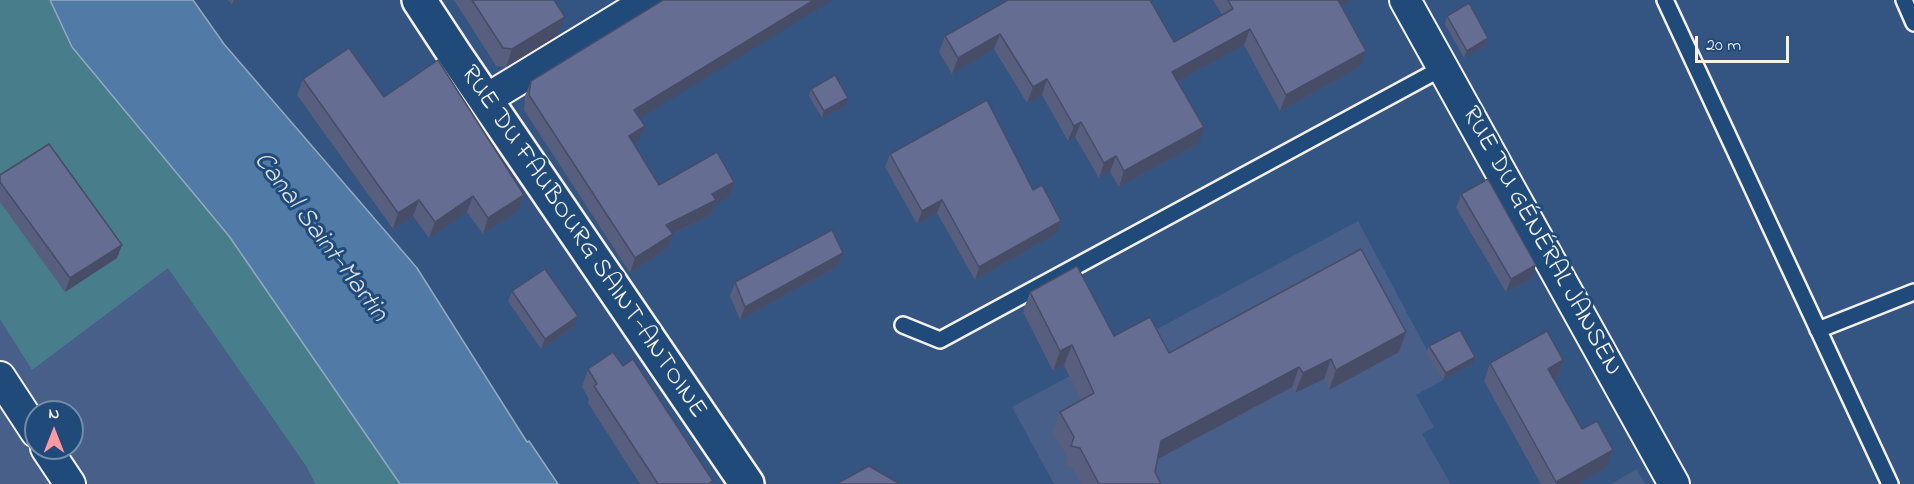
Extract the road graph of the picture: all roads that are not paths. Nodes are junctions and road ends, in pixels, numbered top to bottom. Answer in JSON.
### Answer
{"nodes":[{"id":1,"x":419,"y":0,"type":"edge"},
{"id":2,"x":649,"y":0,"type":"edge"},
{"id":3,"x":1405,"y":0,"type":"edge"},
{"id":4,"x":1665,"y":0,"type":"edge"},
{"id":5,"x":1904,"y":0,"type":"edge"},
{"id":6,"x":1914,"y":23,"type":"edge"},
{"id":7,"x":1444,"y":67,"type":"junction"},
{"id":8,"x":485,"y":100,"type":"junction"},
{"id":9,"x":1914,"y":292,"type":"edge"},
{"id":10,"x":903,"y":325,"type":"dead end"},
{"id":11,"x":1818,"y":330,"type":"junction"},
{"id":12,"x":0,"y":377,"type":"edge"},
{"id":13,"x":24,"y":414,"type":"edge"},
{"id":14,"x":54,"y":460,"type":"edge"},
{"id":15,"x":70,"y":484,"type":"edge"},
{"id":16,"x":747,"y":484,"type":"edge"},
{"id":17,"x":1674,"y":484,"type":"edge"},
{"id":18,"x":1890,"y":484,"type":"edge"}],
"edges":[{"from":1,"to":8,"type":"street","name":"RUE DU FAUBOURG SAINT-ANTOINE"},
{"from":2,"to":8,"type":"street"},
{"from":3,"to":7,"type":"street","name":"RUE DU GÉNÉRAL JANSEN"},
{"from":4,"to":11,"type":"lane"},
{"from":5,"to":6,"type":"lane"},
{"from":7,"to":10,"type":"lane"},
{"from":7,"to":17,"type":"street","name":"RUE DU GÉNÉRAL JANSEN"},
{"from":8,"to":16,"type":"street","name":"RUE DU FAUBOURG SAINT-ANTOINE"},
{"from":9,"to":11,"type":"lane"},
{"from":11,"to":18,"type":"lane"},
{"from":12,"to":13,"type":"street"},
{"from":14,"to":15,"type":"street"}]}
